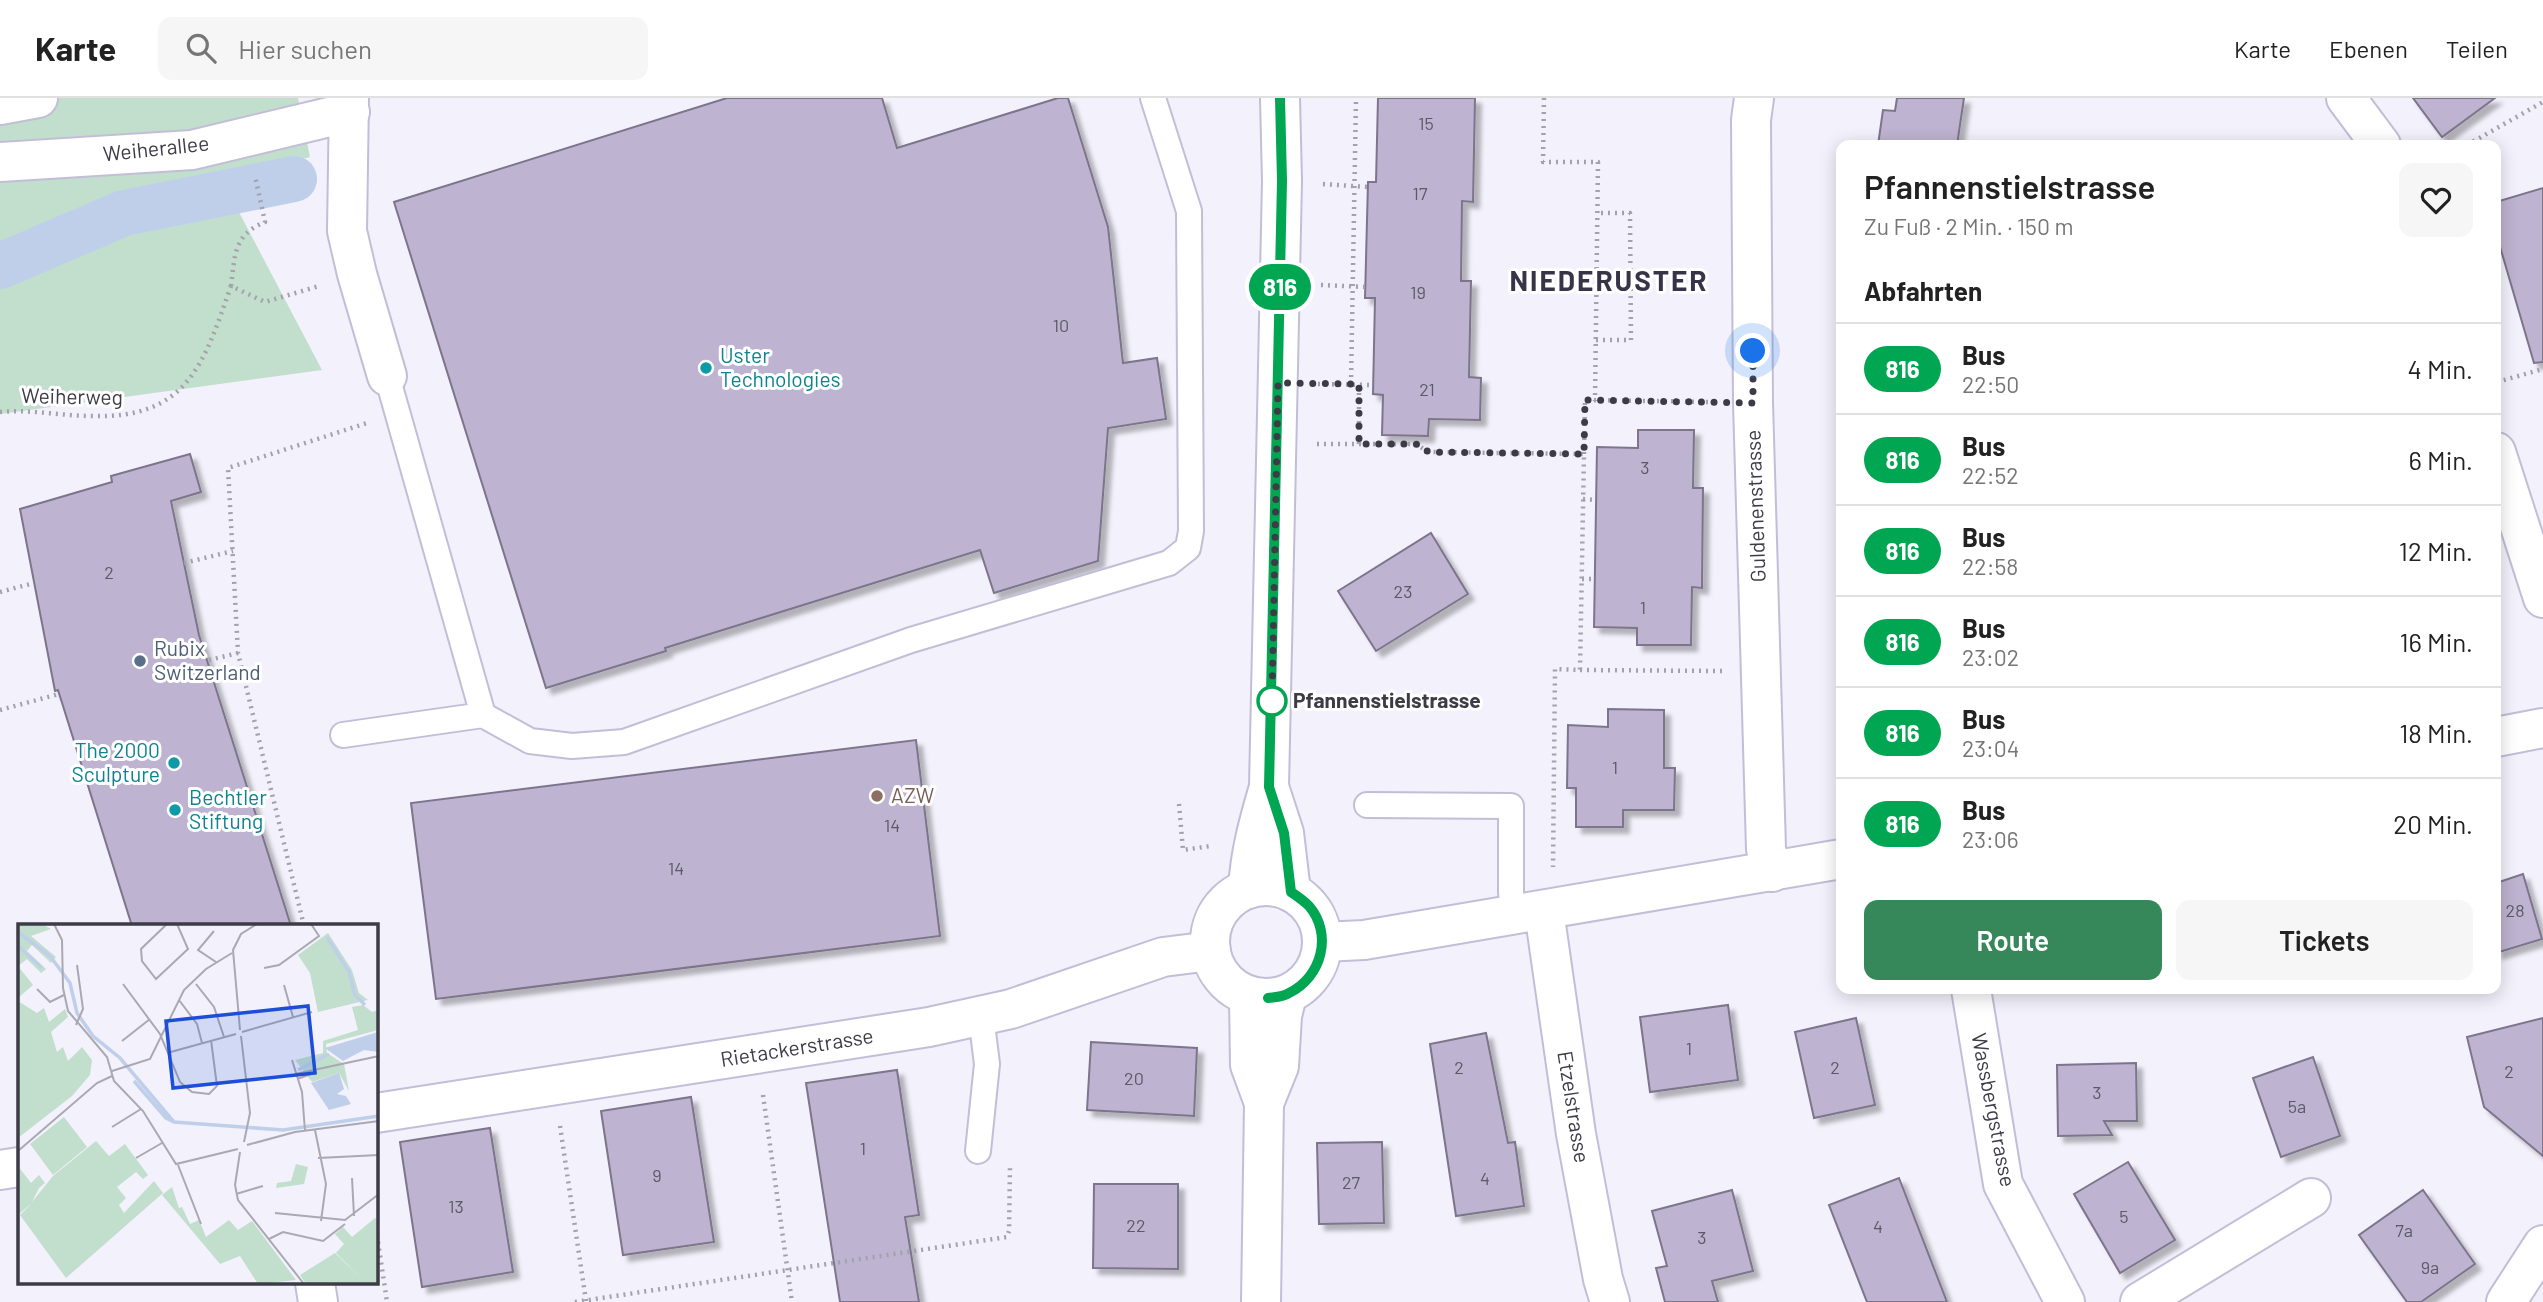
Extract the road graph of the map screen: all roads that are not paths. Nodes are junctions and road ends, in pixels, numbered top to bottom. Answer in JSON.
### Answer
{"nodes":[{"id":1,"x":38,"y":98,"type":"edge"},
{"id":2,"x":1153,"y":98,"type":"edge"},
{"id":3,"x":1280,"y":98,"type":"edge"},
{"id":4,"x":1754,"y":98,"type":"edge"},
{"id":5,"x":2346,"y":98,"type":"edge"},
{"id":6,"x":0,"y":104,"type":"edge"},
{"id":7,"x":350,"y":105,"type":"edge"},
{"id":8,"x":2377,"y":140,"type":"edge"},
{"id":9,"x":0,"y":162,"type":"edge"},
{"id":10,"x":387,"y":376,"type":"joint"},
{"id":11,"x":2501,"y":463,"type":"edge"},
{"id":12,"x":2533,"y":532,"type":"edge"},
{"id":13,"x":2543,"y":598,"type":"edge"},
{"id":14,"x":484,"y":715,"type":"junction"},
{"id":15,"x":2543,"y":728,"type":"edge"},
{"id":16,"x":343,"y":735,"type":"dead end"},
{"id":17,"x":2501,"y":736,"type":"edge"},
{"id":18,"x":1269,"y":787,"type":"junction"},
{"id":19,"x":1367,"y":805,"type":"dead end"},
{"id":20,"x":1836,"y":860,"type":"edge"},
{"id":21,"x":1772,"y":872,"type":"junction"},
{"id":22,"x":1248,"y":889,"type":"junction"},
{"id":23,"x":1291,"y":892,"type":"junction"},
{"id":24,"x":1529,"y":913,"type":"junction"},
{"id":25,"x":1323,"y":942,"type":"junction"},
{"id":26,"x":1211,"y":951,"type":"junction"},
{"id":27,"x":1972,"y":994,"type":"edge"},
{"id":28,"x":1287,"y":995,"type":"junction"},
{"id":29,"x":1249,"y":996,"type":"junction"},
{"id":30,"x":981,"y":1016,"type":"junction"},
{"id":31,"x":1264,"y":1103,"type":"junction"},
{"id":32,"x":378,"y":1113,"type":"edge"},
{"id":33,"x":978,"y":1151,"type":"dead end"},
{"id":34,"x":18,"y":1167,"type":"edge"},
{"id":35,"x":0,"y":1170,"type":"edge"},
{"id":36,"x":2311,"y":1198,"type":"dead end"},
{"id":37,"x":2543,"y":1245,"type":"edge"},
{"id":38,"x":315,"y":1284,"type":"edge"},
{"id":39,"x":318,"y":1302,"type":"edge"},
{"id":40,"x":1261,"y":1302,"type":"edge"},
{"id":41,"x":1611,"y":1302,"type":"edge"},
{"id":42,"x":2065,"y":1302,"type":"edge"},
{"id":43,"x":2140,"y":1302,"type":"edge"},
{"id":44,"x":2507,"y":1302,"type":"edge"}],
"edges":[{"from":1,"to":6,"type":"street"},
{"from":2,"to":14,"type":"lane"},
{"from":3,"to":18,"type":"street"},
{"from":4,"to":21,"type":"street","name":"Guldenenstrasse"},
{"from":5,"to":8,"type":"street"},
{"from":7,"to":9,"type":"street","name":"Weiherallee"},
{"from":7,"to":10,"type":"street","name":"Weiherallee"},
{"from":10,"to":14,"type":"lane"},
{"from":11,"to":12,"type":"street"},
{"from":12,"to":13,"type":"street"},
{"from":14,"to":16,"type":"lane"},
{"from":15,"to":17,"type":"street"},
{"from":18,"to":22,"type":"street"},
{"from":18,"to":23,"type":"street"},
{"from":19,"to":24,"type":"lane"},
{"from":20,"to":21,"type":"street"},
{"from":21,"to":24,"type":"street"},
{"from":22,"to":23,"type":"street"},
{"from":22,"to":26,"type":"street"},
{"from":23,"to":25,"type":"street"},
{"from":24,"to":25,"type":"street"},
{"from":24,"to":41,"type":"street","name":"Etzelstrasse"},
{"from":25,"to":28,"type":"street"},
{"from":26,"to":29,"type":"street"},
{"from":26,"to":30,"type":"street","name":"Rietackerstrasse"},
{"from":27,"to":42,"type":"street","name":"Wassbergstrasse"},
{"from":28,"to":29,"type":"street"},
{"from":28,"to":31,"type":"street"},
{"from":29,"to":31,"type":"street"},
{"from":30,"to":32,"type":"street","name":"Rietackerstrasse"},
{"from":30,"to":33,"type":"lane"},
{"from":31,"to":40,"type":"street"},
{"from":34,"to":35,"type":"street"},
{"from":36,"to":43,"type":"street"},
{"from":37,"to":44,"type":"street"},
{"from":38,"to":39,"type":"street"}]}
